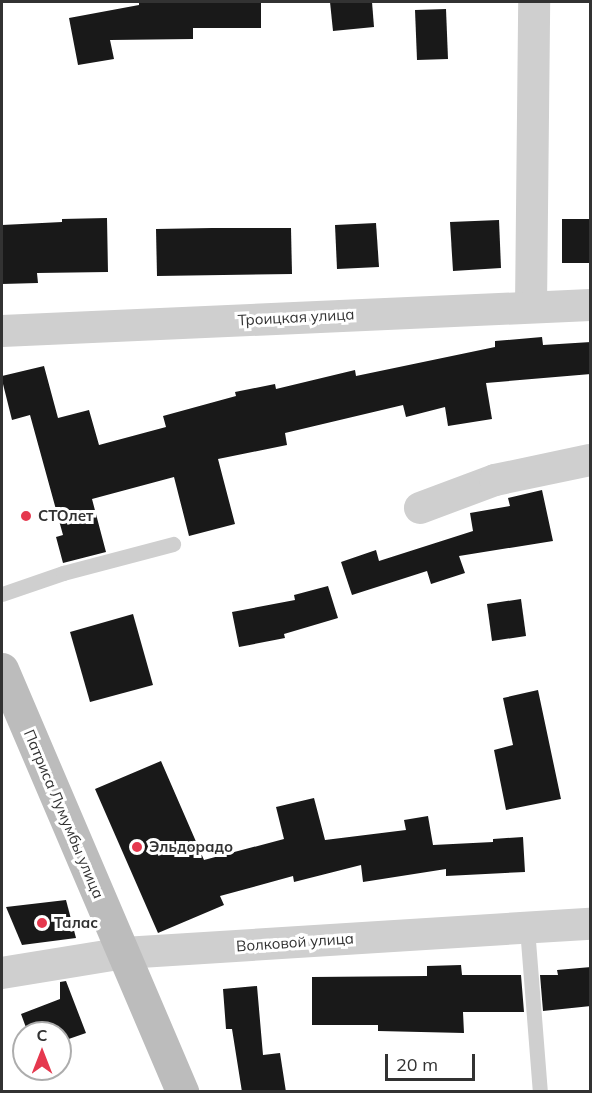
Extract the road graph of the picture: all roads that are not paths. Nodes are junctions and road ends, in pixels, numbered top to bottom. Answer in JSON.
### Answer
{"nodes":[{"id":1,"x":534,"y":2,"type":"edge"},
{"id":2,"x":591,"y":305,"type":"edge"},
{"id":3,"x":531,"y":306,"type":"junction"},
{"id":4,"x":2,"y":331,"type":"edge"},
{"id":5,"x":591,"y":460,"type":"edge"},
{"id":6,"x":420,"y":508,"type":"dead end"},
{"id":7,"x":173,"y":544,"type":"dead end"},
{"id":8,"x":2,"y":594,"type":"edge"},
{"id":9,"x":2,"y":669,"type":"edge"},
{"id":10,"x":591,"y":924,"type":"edge"},
{"id":11,"x":527,"y":928,"type":"junction"},
{"id":12,"x":124,"y":952,"type":"junction"},
{"id":13,"x":2,"y":973,"type":"edge"},
{"id":14,"x":182,"y":1092,"type":"edge"},
{"id":15,"x":540,"y":1092,"type":"edge"}],
"edges":[{"from":1,"to":3,"type":"street"},
{"from":2,"to":3,"type":"street","name":"Троицкая улица"},
{"from":3,"to":4,"type":"street","name":"Троицкая улица"},
{"from":5,"to":6,"type":"street"},
{"from":7,"to":8,"type":"lane"},
{"from":9,"to":12,"type":"street","name":"Патриса Лумумбы улица"},
{"from":10,"to":11,"type":"street","name":"Волковой улица"},
{"from":11,"to":12,"type":"street","name":"Волковой улица"},
{"from":11,"to":15,"type":"lane"},
{"from":12,"to":13,"type":"street","name":"Волковой улица"},
{"from":12,"to":14,"type":"street","name":"Патриса Лумумбы улица"}]}
